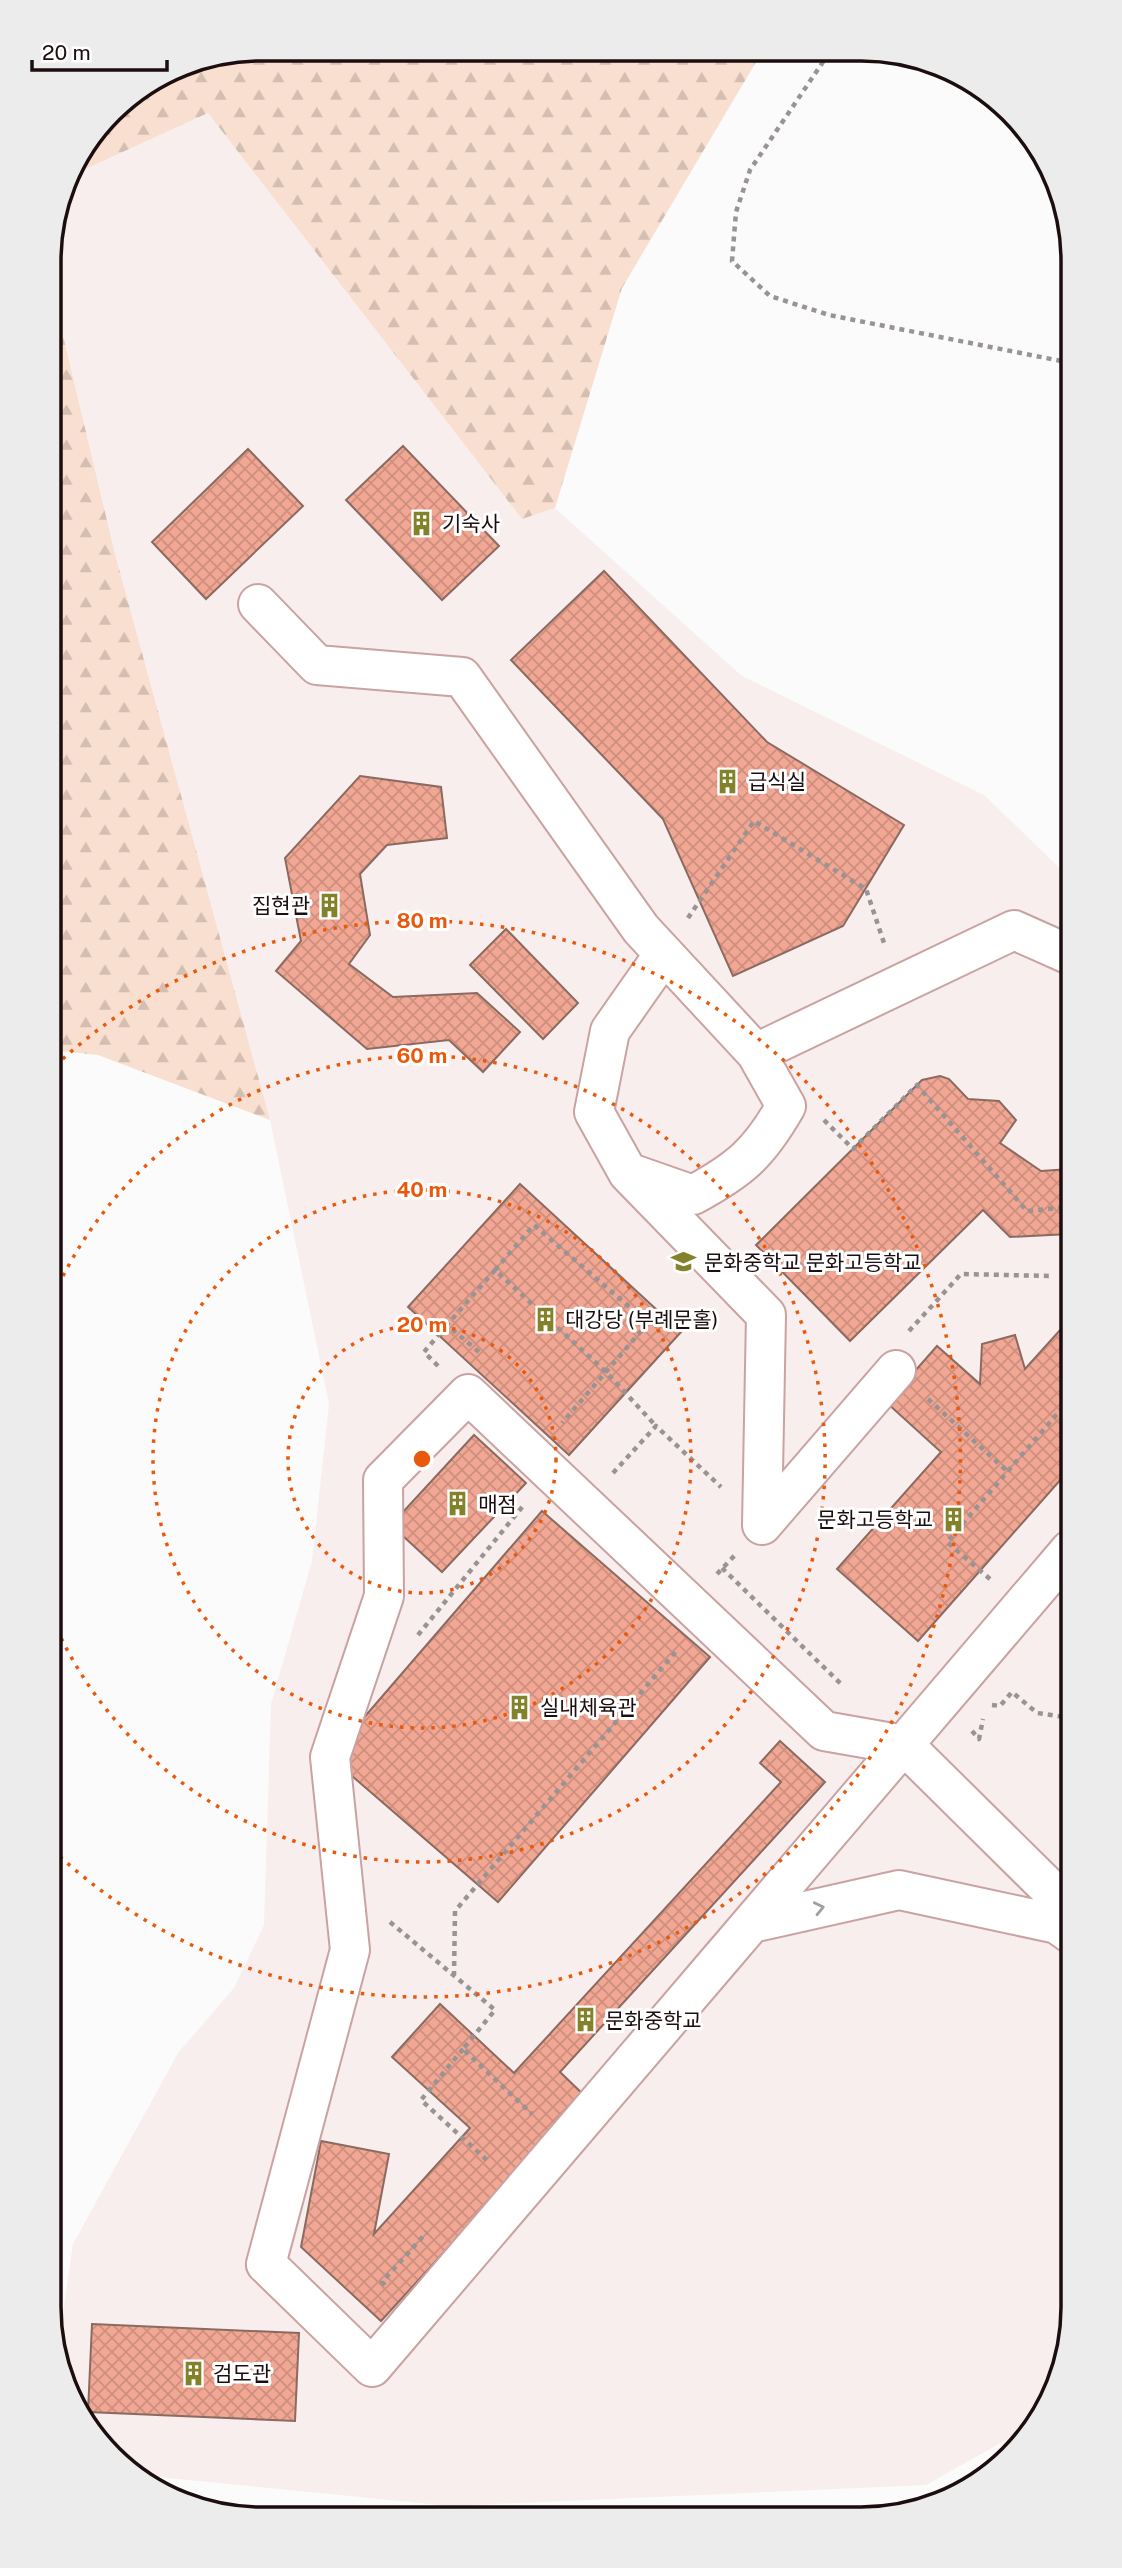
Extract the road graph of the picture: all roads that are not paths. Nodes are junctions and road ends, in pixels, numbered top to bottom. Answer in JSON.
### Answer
{"nodes":[{"id":1,"x":258,"y":604,"type":"dead end"},
{"id":2,"x":1061,"y":951,"type":"edge"},
{"id":3,"x":664,"y":954,"type":"junction"},
{"id":4,"x":756,"y":1053,"type":"junction"},
{"id":5,"x":628,"y":1173,"type":"junction"},
{"id":6,"x":896,"y":1370,"type":"road end"},
{"id":7,"x":1060,"y":1561,"type":"edge"},
{"id":8,"x":904,"y":1745,"type":"junction"},
{"id":9,"x":1060,"y":1899,"type":"edge"},
{"id":10,"x":752,"y":1923,"type":"junction"},
{"id":11,"x":1060,"y":1926,"type":"edge"}],
"edges":[{"from":1,"to":3,"type":"street"},
{"from":2,"to":4,"type":"street"},
{"from":3,"to":4,"type":"street"},
{"from":3,"to":5,"type":"street"},
{"from":4,"to":5,"type":"street"},
{"from":5,"to":6,"type":"street"},
{"from":7,"to":8,"type":"street"},
{"from":8,"to":9,"type":"street"},
{"from":8,"to":10,"type":"street"},
{"from":8,"to":10,"type":"street"},
{"from":10,"to":11,"type":"street","one_way":true}]}
